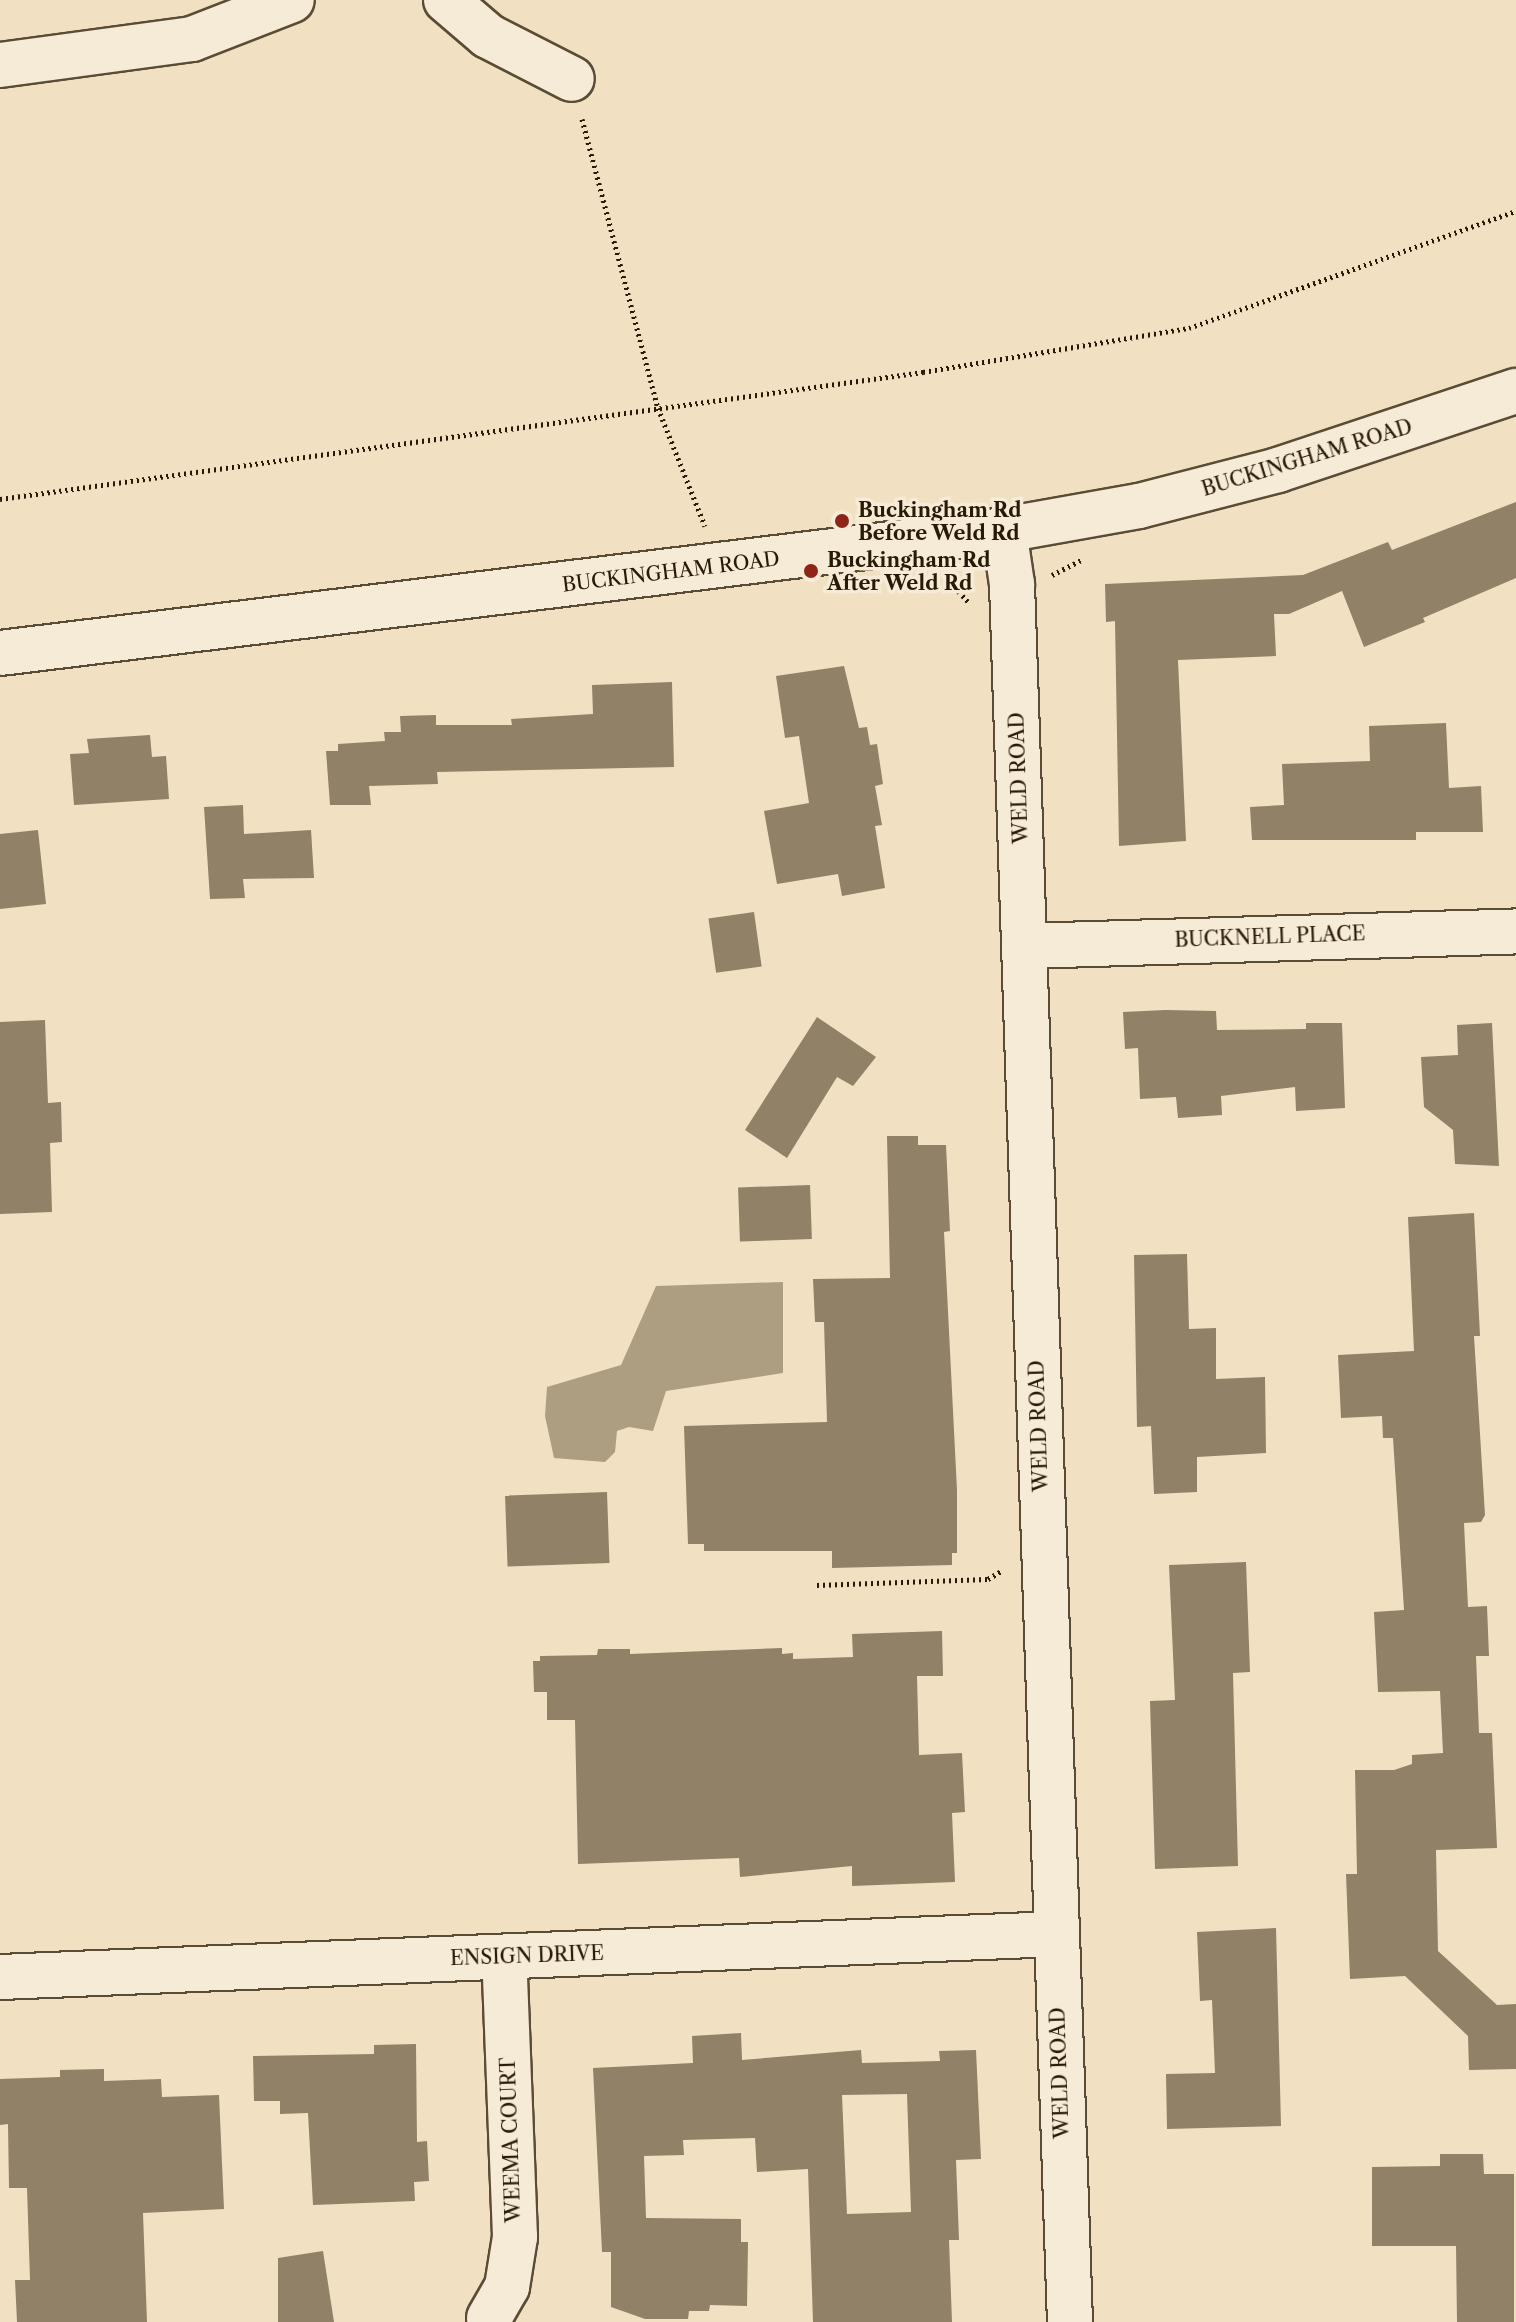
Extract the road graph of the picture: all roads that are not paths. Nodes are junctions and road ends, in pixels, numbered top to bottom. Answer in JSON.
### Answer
{"nodes":[{"id":1,"x":292,"y":0,"type":"edge"},
{"id":2,"x":446,"y":0,"type":"edge"},
{"id":3,"x":0,"y":65,"type":"edge"},
{"id":4,"x":572,"y":79,"type":"road end"},
{"id":5,"x":1516,"y":391,"type":"edge"},
{"id":6,"x":1004,"y":530,"type":"junction"},
{"id":7,"x":0,"y":653,"type":"edge"},
{"id":8,"x":1516,"y":931,"type":"edge"},
{"id":9,"x":1025,"y":946,"type":"junction"},
{"id":10,"x":1055,"y":1934,"type":"junction"},
{"id":11,"x":504,"y":1957,"type":"junction"},
{"id":12,"x":0,"y":1977,"type":"edge"},
{"id":13,"x":489,"y":2318,"type":"dead end"},
{"id":14,"x":1070,"y":2322,"type":"edge"}],
"edges":[{"from":1,"to":3,"type":"street"},
{"from":2,"to":4,"type":"street"},
{"from":5,"to":6,"type":"street","name":"BUCKINGHAM ROAD"},
{"from":6,"to":7,"type":"street","name":"BUCKINGHAM ROAD"},
{"from":6,"to":9,"type":"street","name":"WELD ROAD"},
{"from":8,"to":9,"type":"street","name":"BUCKNELL PLACE"},
{"from":9,"to":10,"type":"street","name":"WELD ROAD"},
{"from":10,"to":11,"type":"street","name":"ENSIGN DRIVE"},
{"from":10,"to":14,"type":"street","name":"WELD ROAD"},
{"from":11,"to":12,"type":"street","name":"ENSIGN DRIVE"},
{"from":11,"to":13,"type":"street","name":"WEEMA COURT"}]}
